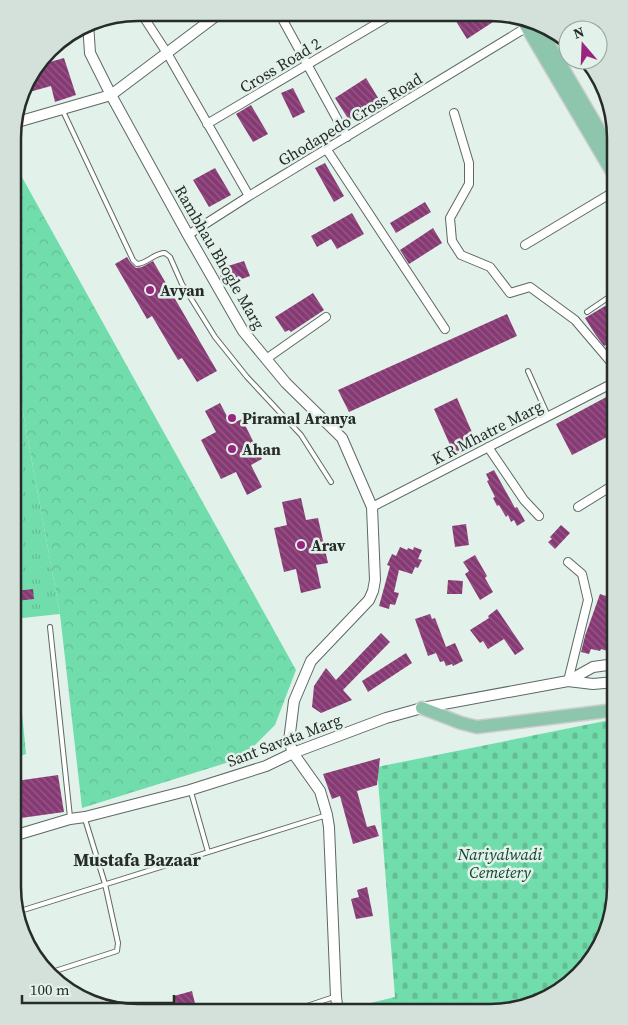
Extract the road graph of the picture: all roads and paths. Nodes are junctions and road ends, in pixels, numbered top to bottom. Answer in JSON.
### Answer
{"nodes":[{"id":1,"x":147,"y":21,"type":"edge"},
{"id":2,"x":209,"y":21,"type":"edge"},
{"id":3,"x":283,"y":21,"type":"edge"},
{"id":4,"x":381,"y":21,"type":"edge"},
{"id":5,"x":525,"y":27,"type":"edge"},
{"id":6,"x":532,"y":29,"type":"edge"},
{"id":7,"x":533,"y":30,"type":"edge"},
{"id":8,"x":89,"y":33,"type":"edge"},
{"id":9,"x":167,"y":53,"type":"junction"},
{"id":10,"x":307,"y":65,"type":"junction"},
{"id":11,"x":111,"y":95,"type":"junction"},
{"id":12,"x":62,"y":109,"type":"junction"},
{"id":13,"x":454,"y":113,"type":"dead end"},
{"id":14,"x":22,"y":121,"type":"edge"},
{"id":15,"x":207,"y":124,"type":"junction"},
{"id":16,"x":347,"y":137,"type":"junction"},
{"id":17,"x":607,"y":142,"type":"edge"},
{"id":18,"x":327,"y":150,"type":"junction"},
{"id":19,"x":607,"y":161,"type":"edge"},
{"id":20,"x":249,"y":196,"type":"junction"},
{"id":21,"x":607,"y":196,"type":"edge"},
{"id":22,"x":188,"y":235,"type":"junction"},
{"id":23,"x":525,"y":245,"type":"dead end"},
{"id":24,"x":607,"y":299,"type":"edge"},
{"id":25,"x":587,"y":312,"type":"dead end"},
{"id":26,"x":326,"y":318,"type":"dead end"},
{"id":27,"x":445,"y":329,"type":"dead end"},
{"id":28,"x":607,"y":357,"type":"edge"},
{"id":29,"x":266,"y":359,"type":"junction"},
{"id":30,"x":528,"y":371,"type":"dead end"},
{"id":31,"x":607,"y":386,"type":"edge"},
{"id":32,"x":548,"y":416,"type":"junction"},
{"id":33,"x":488,"y":447,"type":"junction"},
{"id":34,"x":331,"y":482,"type":"dead end"},
{"id":35,"x":607,"y":489,"type":"edge"},
{"id":36,"x":372,"y":507,"type":"junction"},
{"id":37,"x":578,"y":507,"type":"dead end"},
{"id":38,"x":539,"y":516,"type":"dead end"},
{"id":39,"x":568,"y":562,"type":"dead end"},
{"id":40,"x":50,"y":627,"type":"dead end"},
{"id":41,"x":606,"y":665,"type":"edge"},
{"id":42,"x":568,"y":681,"type":"junction"},
{"id":43,"x":606,"y":683,"type":"edge"},
{"id":44,"x":422,"y":708,"type":"junction"},
{"id":45,"x":606,"y":711,"type":"edge"},
{"id":46,"x":293,"y":753,"type":"junction"},
{"id":47,"x":190,"y":790,"type":"junction"},
{"id":48,"x":327,"y":815,"type":"junction"},
{"id":49,"x":85,"y":817,"type":"junction"},
{"id":50,"x":70,"y":820,"type":"junction"},
{"id":51,"x":21,"y":834,"type":"edge"},
{"id":52,"x":208,"y":852,"type":"junction"},
{"id":53,"x":105,"y":884,"type":"junction"},
{"id":54,"x":24,"y":910,"type":"edge"},
{"id":55,"x":58,"y":971,"type":"edge"},
{"id":56,"x":336,"y":997,"type":"junction"},
{"id":57,"x":314,"y":1004,"type":"edge"},
{"id":58,"x":337,"y":1004,"type":"edge"}],
"edges":[{"from":1,"to":9,"type":"street"},
{"from":2,"to":9,"type":"street"},
{"from":3,"to":10,"type":"street"},
{"from":4,"to":10,"type":"street","name":"Cross Road 2"},
{"from":5,"to":16,"type":"street","name":"Ghodapedo Cross Road"},
{"from":6,"to":19,"type":"main road"},
{"from":7,"to":17,"type":"main road"},
{"from":8,"to":11,"type":"street","name":"Rambhau Bhogle Marg"},
{"from":9,"to":11,"type":"street"},
{"from":9,"to":15,"type":"street"},
{"from":10,"to":15,"type":"street","name":"Cross Road 2"},
{"from":10,"to":16,"type":"street"},
{"from":11,"to":12,"type":"street"},
{"from":11,"to":22,"type":"street","name":"Rambhau Bhogle Marg"},
{"from":12,"to":14,"type":"street"},
{"from":12,"to":34,"type":"lane"},
{"from":13,"to":28,"type":"street"},
{"from":15,"to":20,"type":"street"},
{"from":16,"to":18,"type":"street","name":"Ghodapedo Cross Road"},
{"from":18,"to":20,"type":"street","name":"Ghodapedo Cross Road"},
{"from":18,"to":27,"type":"street"},
{"from":20,"to":22,"type":"street","name":"Ghodapedo Cross Road"},
{"from":21,"to":23,"type":"street"},
{"from":22,"to":29,"type":"street","name":"Rambhau Bhogle Marg"},
{"from":24,"to":25,"type":"lane"},
{"from":26,"to":29,"type":"street"},
{"from":29,"to":36,"type":"street","name":"Rambhau Bhogle Marg"},
{"from":30,"to":32,"type":"lane"},
{"from":31,"to":32,"type":"street","name":"K R Mhatre Marg"},
{"from":32,"to":33,"type":"street","name":"K R Mhatre Marg"},
{"from":33,"to":36,"type":"street","name":"K R Mhatre Marg"},
{"from":33,"to":38,"type":"street"},
{"from":35,"to":37,"type":"street"},
{"from":36,"to":46,"type":"street","name":"Rambhau Bhogle Marg"},
{"from":39,"to":42,"type":"street"},
{"from":40,"to":50,"type":"lane"},
{"from":41,"to":42,"type":"street","name":"Sant Savata Marg"},
{"from":42,"to":43,"type":"street","name":"Sant Savata Marg"},
{"from":42,"to":44,"type":"street","name":"Sant Savata Marg"},
{"from":44,"to":45,"type":"main road"},
{"from":44,"to":46,"type":"street","name":"Sant Savata Marg"},
{"from":46,"to":47,"type":"street","name":"Sant Savata Marg"},
{"from":46,"to":48,"type":"street"},
{"from":47,"to":49,"type":"street","name":"Sant Savata Marg"},
{"from":47,"to":52,"type":"lane"},
{"from":48,"to":52,"type":"lane"},
{"from":48,"to":56,"type":"street"},
{"from":49,"to":50,"type":"street","name":"Sant Savata Marg"},
{"from":49,"to":53,"type":"lane"},
{"from":50,"to":51,"type":"street","name":"Sant Savata Marg"},
{"from":52,"to":53,"type":"lane"},
{"from":53,"to":54,"type":"lane"},
{"from":53,"to":55,"type":"lane"},
{"from":56,"to":57,"type":"lane"},
{"from":56,"to":58,"type":"street"}]}
